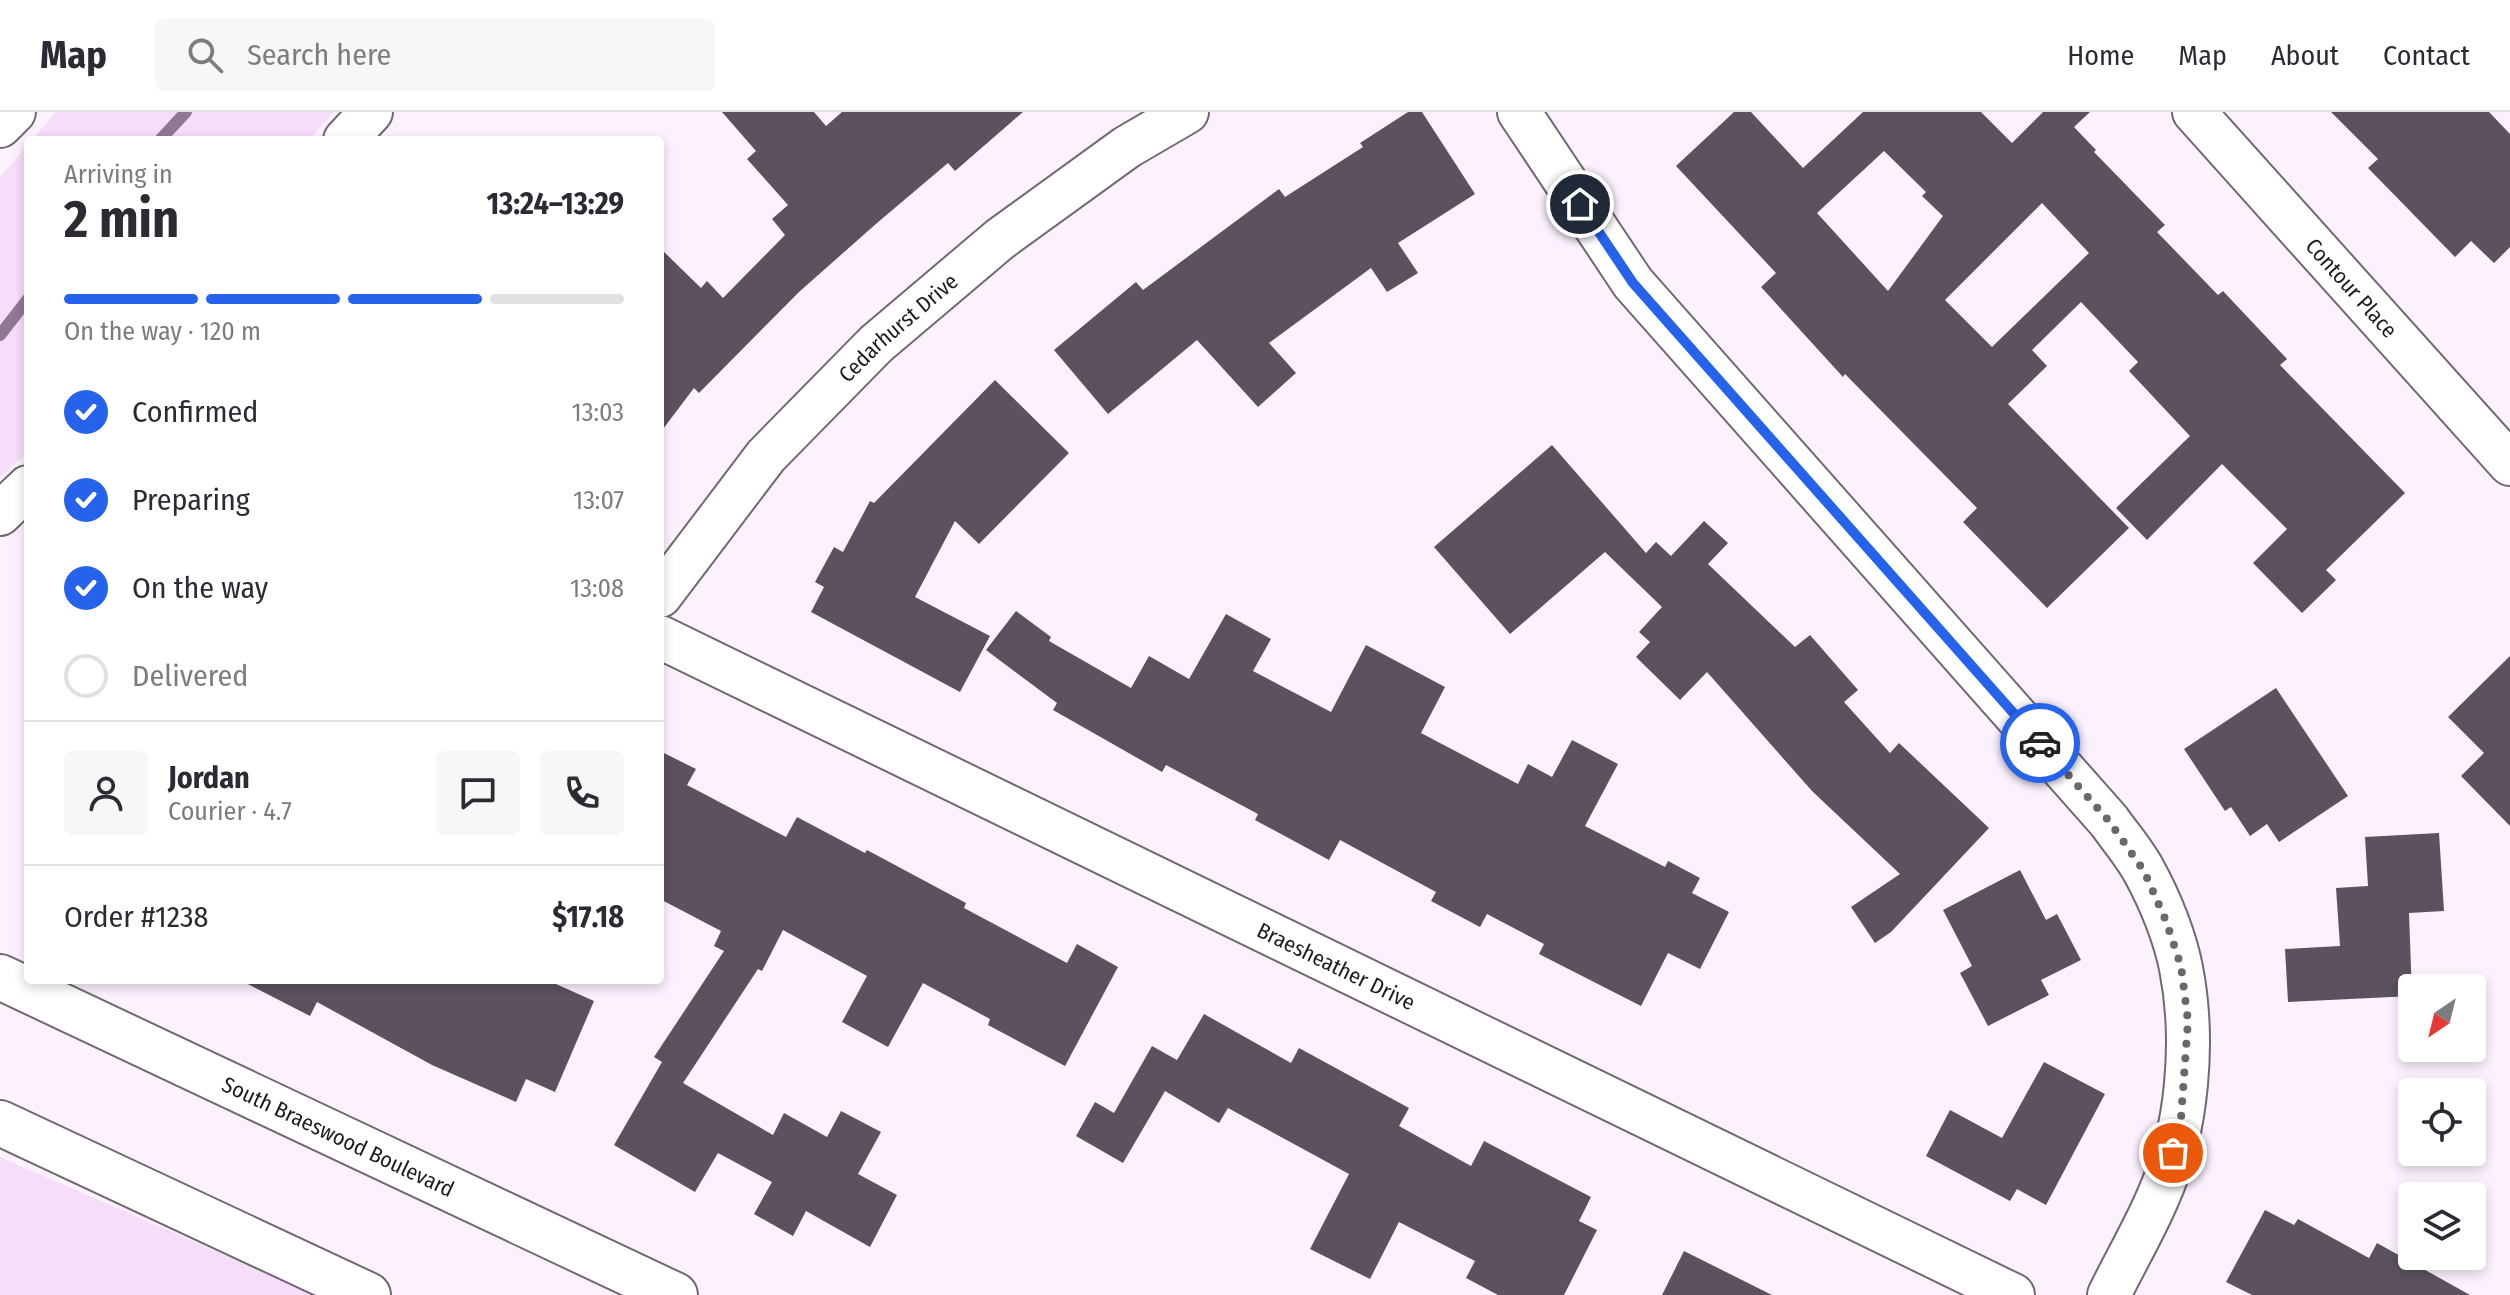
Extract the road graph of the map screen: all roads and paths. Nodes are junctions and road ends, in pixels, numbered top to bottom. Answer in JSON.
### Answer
{"nodes":[{"id":1,"x":14,"y":112,"type":"edge"},
{"id":2,"x":371,"y":112,"type":"edge"},
{"id":3,"x":1187,"y":112,"type":"edge"},
{"id":4,"x":1519,"y":112,"type":"edge"},
{"id":5,"x":2194,"y":112,"type":"edge"},
{"id":6,"x":0,"y":126,"type":"edge"},
{"id":7,"x":349,"y":136,"type":"edge"},
{"id":8,"x":2510,"y":464,"type":"edge"},
{"id":9,"x":24,"y":491,"type":"edge"},
{"id":10,"x":0,"y":514,"type":"edge"},
{"id":11,"x":664,"y":591,"type":"edge"},
{"id":12,"x":664,"y":639,"type":"edge"},
{"id":13,"x":0,"y":977,"type":"edge"},
{"id":14,"x":0,"y":1123,"type":"edge"},
{"id":15,"x":368,"y":1295,"type":"edge"},
{"id":16,"x":675,"y":1295,"type":"edge"},
{"id":17,"x":2013,"y":1295,"type":"edge"},
{"id":18,"x":2109,"y":1295,"type":"edge"}],
"edges":[{"from":1,"to":6,"type":"street"},
{"from":2,"to":7,"type":"street"},
{"from":3,"to":11,"type":"street","name":"Cedarhurst Drive"},
{"from":4,"to":18,"type":"street"},
{"from":5,"to":8,"type":"street","name":"Contour Place"},
{"from":9,"to":10,"type":"street"},
{"from":12,"to":17,"type":"street","name":"Braesheather Drive"},
{"from":13,"to":16,"type":"main road","name":"South Braeswood Boulevard"},
{"from":14,"to":15,"type":"main road"}]}
